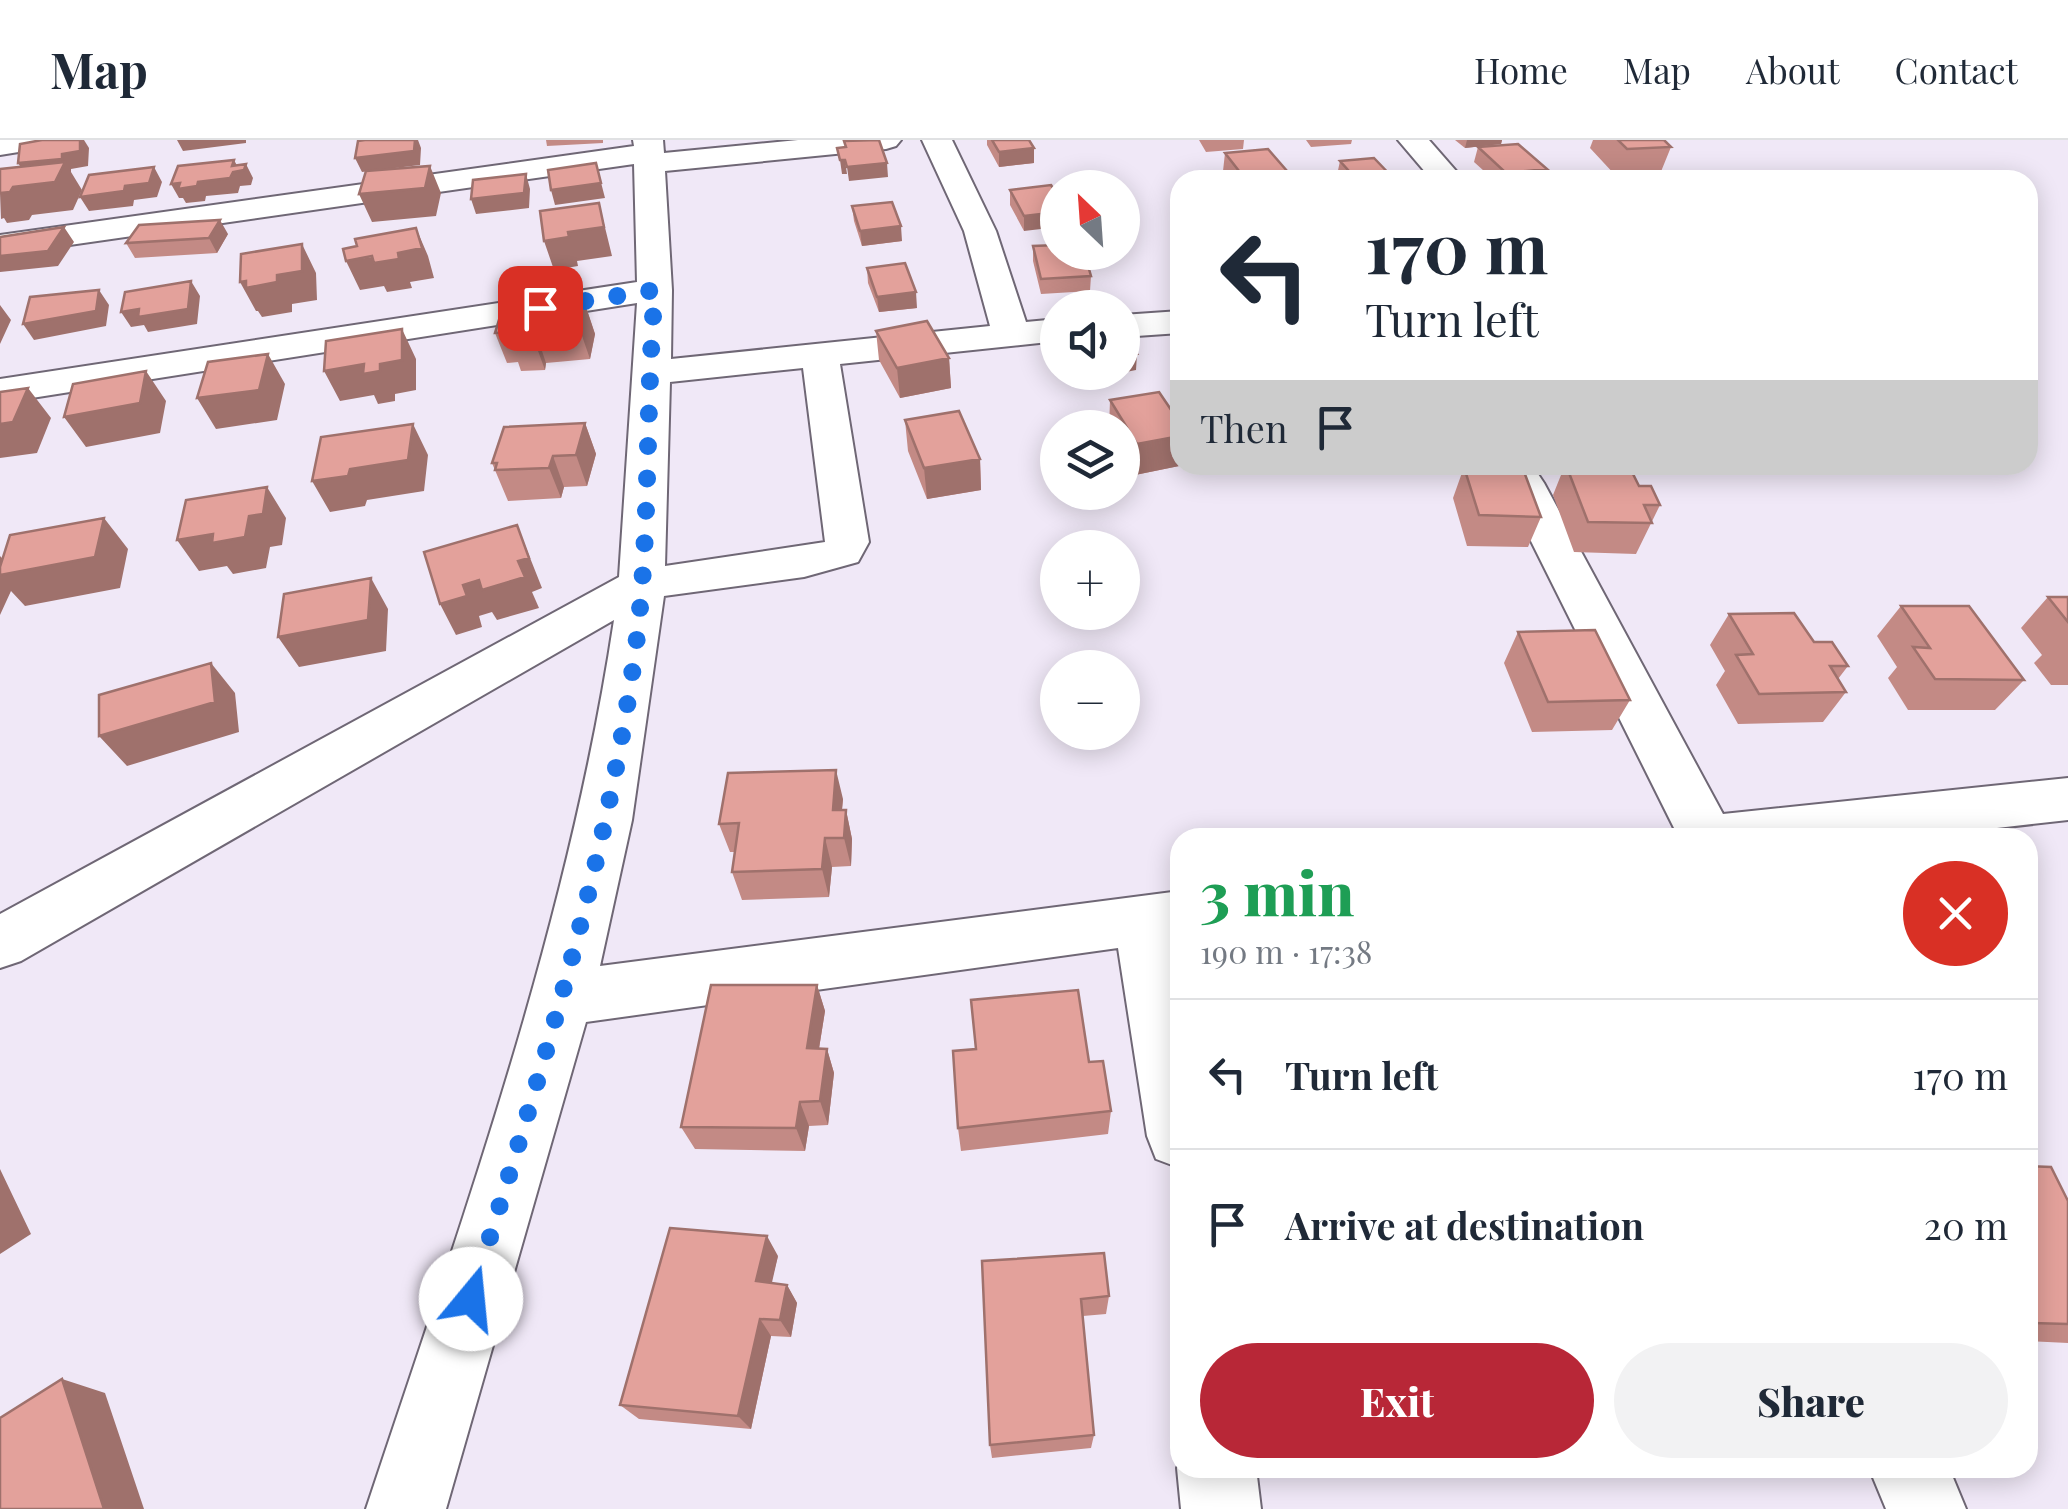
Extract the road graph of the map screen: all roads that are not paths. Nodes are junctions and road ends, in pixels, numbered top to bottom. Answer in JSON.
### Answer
{"nodes":[{"id":1,"x":46,"y":140,"type":"edge"},
{"id":2,"x":886,"y":140,"type":"edge"},
{"id":3,"x":938,"y":140,"type":"edge"},
{"id":4,"x":1413,"y":140,"type":"edge"},
{"id":5,"x":0,"y":146,"type":"edge"},
{"id":6,"x":649,"y":152,"type":"edge"},
{"id":7,"x":1440,"y":170,"type":"edge"},
{"id":8,"x":0,"y":245,"type":"edge"},
{"id":9,"x":655,"y":290,"type":"junction"},
{"id":10,"x":1170,"y":323,"type":"edge"},
{"id":11,"x":1140,"y":325,"type":"edge"},
{"id":12,"x":1040,"y":332,"type":"edge"},
{"id":13,"x":1012,"y":334,"type":"junction"},
{"id":14,"x":820,"y":353,"type":"junction"},
{"id":15,"x":649,"y":372,"type":"junction"},
{"id":16,"x":0,"y":392,"type":"edge"},
{"id":17,"x":1523,"y":484,"type":"edge"},
{"id":18,"x":642,"y":584,"type":"junction"},
{"id":19,"x":2068,"y":800,"type":"edge"},
{"id":20,"x":1701,"y":828,"type":"edge"},
{"id":21,"x":1794,"y":828,"type":"edge"},
{"id":22,"x":1162,"y":919,"type":"edge"},
{"id":23,"x":0,"y":943,"type":"edge"},
{"id":24,"x":562,"y":998,"type":"junction"},
{"id":25,"x":1170,"y":1015,"type":"edge"},
{"id":26,"x":1218,"y":1478,"type":"edge"},
{"id":27,"x":1913,"y":1478,"type":"edge"},
{"id":28,"x":406,"y":1509,"type":"edge"},
{"id":29,"x":1221,"y":1509,"type":"edge"},
{"id":30,"x":1926,"y":1509,"type":"edge"}],
"edges":[{"from":1,"to":5,"type":"street"},
{"from":2,"to":6,"type":"street"},
{"from":3,"to":13,"type":"street"},
{"from":4,"to":7,"type":"street"},
{"from":6,"to":8,"type":"street"},
{"from":6,"to":9,"type":"street"},
{"from":9,"to":15,"type":"street"},
{"from":9,"to":16,"type":"street"},
{"from":10,"to":11,"type":"street"},
{"from":12,"to":13,"type":"street"},
{"from":13,"to":14,"type":"street"},
{"from":14,"to":15,"type":"street"},
{"from":14,"to":18,"type":"street"},
{"from":15,"to":18,"type":"street"},
{"from":17,"to":20,"type":"street"},
{"from":18,"to":23,"type":"street"},
{"from":18,"to":24,"type":"street"},
{"from":19,"to":21,"type":"street"},
{"from":22,"to":24,"type":"street"},
{"from":22,"to":25,"type":"street"},
{"from":24,"to":28,"type":"street"},
{"from":26,"to":29,"type":"street"},
{"from":27,"to":30,"type":"street"}]}
